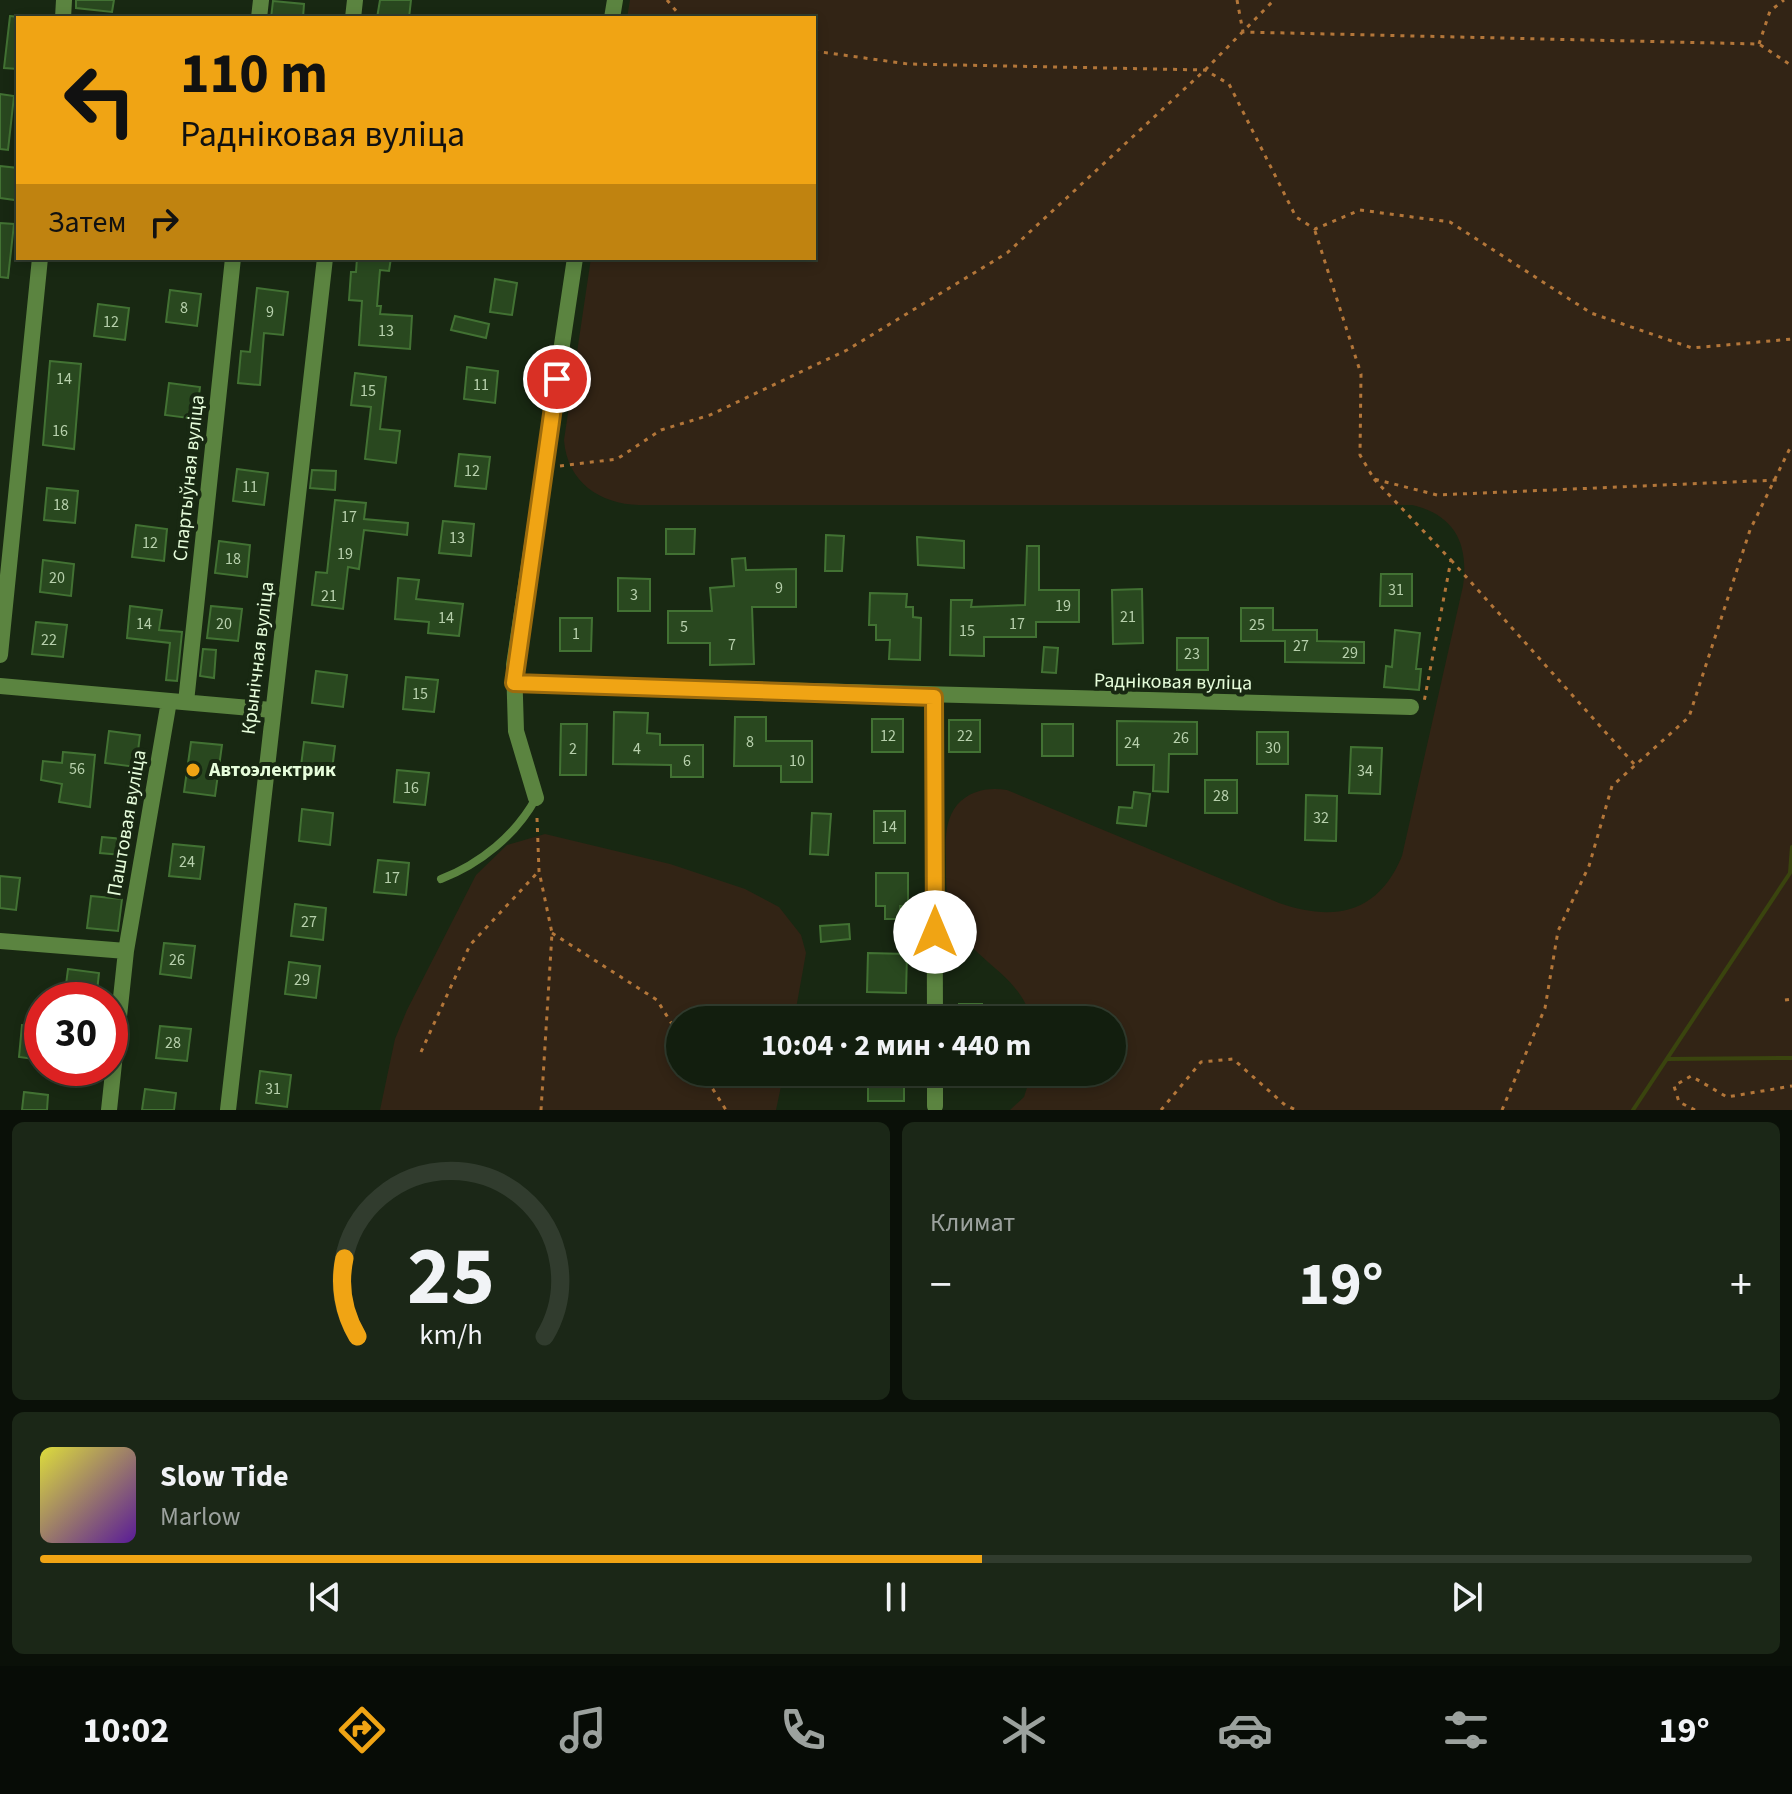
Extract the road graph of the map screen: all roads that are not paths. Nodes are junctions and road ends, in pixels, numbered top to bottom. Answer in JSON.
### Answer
{"nodes":[{"id":1,"x":40,"y":260,"type":"edge"},
{"id":2,"x":233,"y":260,"type":"edge"},
{"id":3,"x":325,"y":260,"type":"edge"},
{"id":4,"x":575,"y":260,"type":"edge"},
{"id":5,"x":0,"y":655,"type":"edge"},
{"id":6,"x":514,"y":683,"type":"junction"},
{"id":7,"x":0,"y":686,"type":"edge"},
{"id":8,"x":934,"y":697,"type":"junction"},
{"id":9,"x":177,"y":702,"type":"junction"},
{"id":10,"x":1411,"y":707,"type":"road end"},
{"id":11,"x":272,"y":710,"type":"junction"},
{"id":12,"x":536,"y":798,"type":"joint"},
{"id":13,"x":441,"y":879,"type":"dead end"},
{"id":14,"x":0,"y":941,"type":"edge"},
{"id":15,"x":126,"y":951,"type":"junction"},
{"id":16,"x":935,"y":1006,"type":"edge"},
{"id":17,"x":935,"y":1086,"type":"edge"},
{"id":18,"x":935,"y":1106,"type":"dead end"},
{"id":19,"x":109,"y":1110,"type":"edge"},
{"id":20,"x":228,"y":1110,"type":"edge"}],
"edges":[{"from":1,"to":5,"type":"street"},
{"from":2,"to":9,"type":"street","name":"Спартыўная вуліца"},
{"from":3,"to":11,"type":"street","name":"Крынічная вуліца"},
{"from":4,"to":6,"type":"street"},
{"from":6,"to":8,"type":"street","name":"Радніковая вуліца"},
{"from":6,"to":12,"type":"street"},
{"from":7,"to":9,"type":"street"},
{"from":8,"to":10,"type":"street","name":"Радніковая вуліца"},
{"from":8,"to":16,"type":"street"},
{"from":9,"to":11,"type":"street"},
{"from":9,"to":15,"type":"street","name":"Паштовая вуліца"},
{"from":11,"to":20,"type":"street","name":"Крынічная вуліца"},
{"from":12,"to":13,"type":"lane"},
{"from":14,"to":15,"type":"street"},
{"from":15,"to":19,"type":"street","name":"Паштовая вуліца"},
{"from":17,"to":18,"type":"street"}]}
